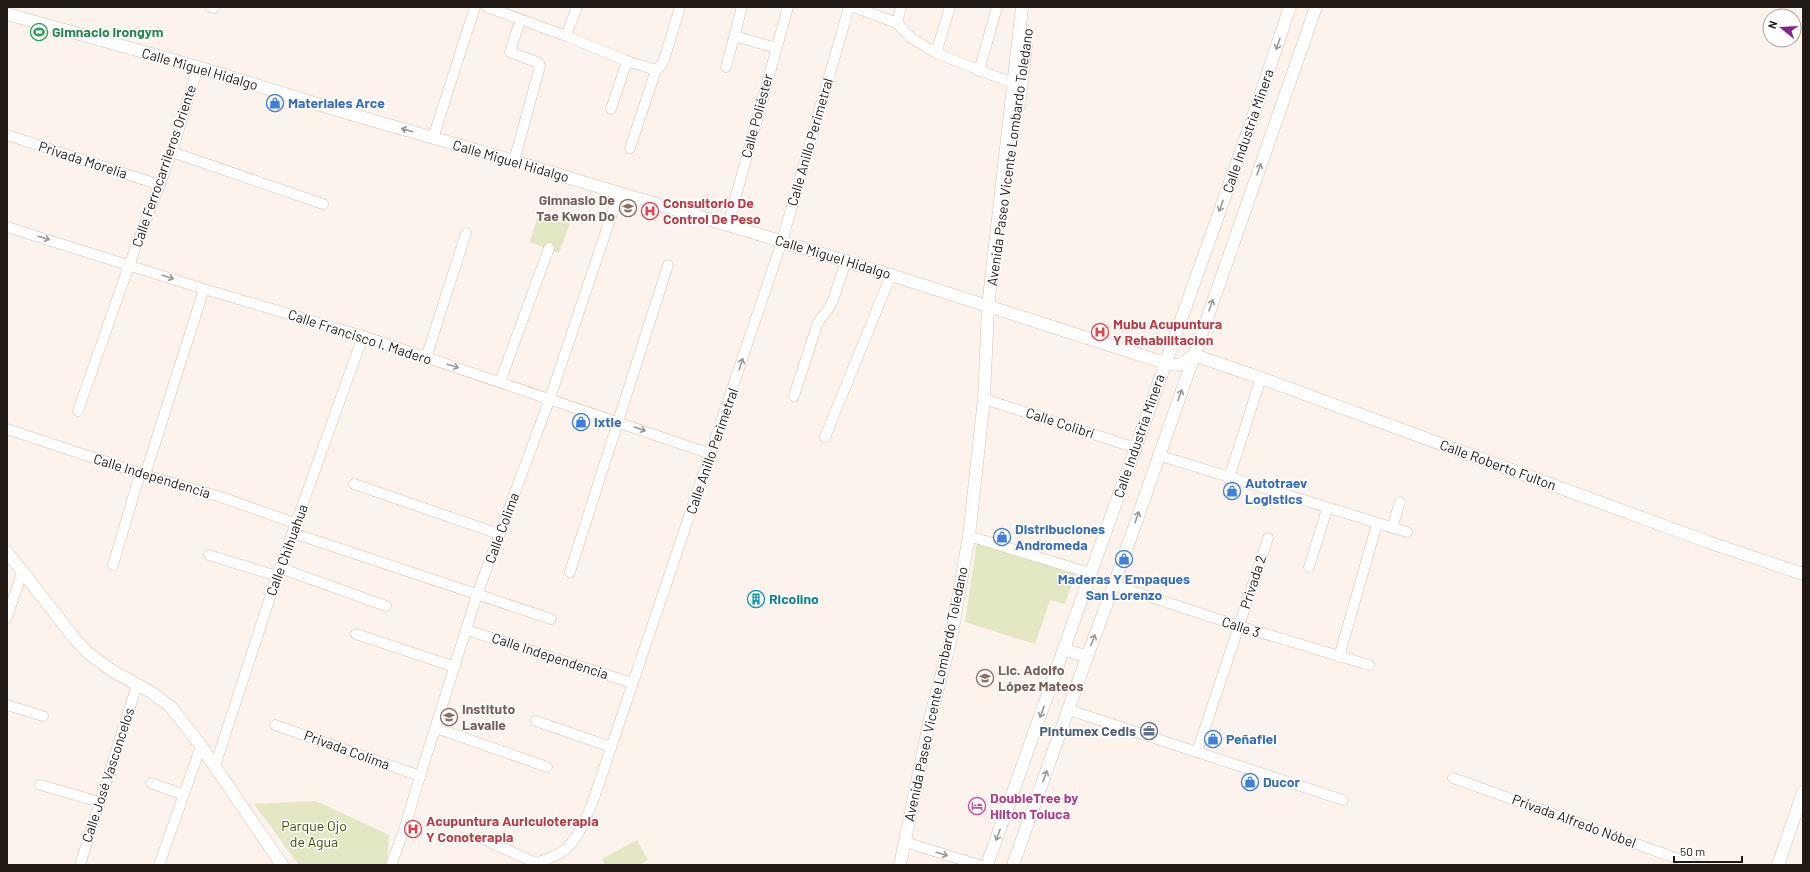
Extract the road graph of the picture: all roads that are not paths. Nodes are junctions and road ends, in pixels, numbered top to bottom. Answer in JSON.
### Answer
{"nodes":[{"id":1,"x":474,"y":7,"type":"edge"},
{"id":2,"x":487,"y":7,"type":"edge"},
{"id":3,"x":576,"y":7,"type":"edge"},
{"id":4,"x":680,"y":7,"type":"edge"},
{"id":5,"x":742,"y":7,"type":"edge"},
{"id":6,"x":788,"y":7,"type":"edge"},
{"id":7,"x":849,"y":7,"type":"edge"},
{"id":8,"x":854,"y":7,"type":"edge"},
{"id":9,"x":901,"y":7,"type":"edge"},
{"id":10,"x":950,"y":7,"type":"edge"},
{"id":11,"x":997,"y":7,"type":"edge"},
{"id":12,"x":1022,"y":7,"type":"edge"},
{"id":13,"x":1030,"y":7,"type":"edge"},
{"id":14,"x":1290,"y":7,"type":"edge"},
{"id":15,"x":1316,"y":7,"type":"edge"},
{"id":16,"x":7,"y":14,"type":"edge"},
{"id":17,"x":897,"y":23,"type":"junction"},
{"id":18,"x":518,"y":28,"type":"dead end"},
{"id":19,"x":566,"y":36,"type":"junction"},
{"id":20,"x":735,"y":36,"type":"junction"},
{"id":21,"x":776,"y":48,"type":"junction"},
{"id":22,"x":936,"y":53,"type":"junction"},
{"id":23,"x":627,"y":61,"type":"junction"},
{"id":24,"x":198,"y":67,"type":"junction"},
{"id":25,"x":660,"y":67,"type":"junction"},
{"id":26,"x":726,"y":67,"type":"dead end"},
{"id":27,"x":979,"y":71,"type":"junction"},
{"id":28,"x":1018,"y":86,"type":"junction"},
{"id":29,"x":612,"y":109,"type":"dead end"},
{"id":30,"x":7,"y":135,"type":"edge"},
{"id":31,"x":433,"y":138,"type":"junction"},
{"id":32,"x":630,"y":148,"type":"dead end"},
{"id":33,"x":172,"y":152,"type":"junction"},
{"id":34,"x":514,"y":161,"type":"junction"},
{"id":35,"x":160,"y":185,"type":"junction"},
{"id":36,"x":619,"y":193,"type":"junction"},
{"id":37,"x":323,"y":204,"type":"dead end"},
{"id":38,"x":728,"y":224,"type":"junction"},
{"id":39,"x":7,"y":227,"type":"edge"},
{"id":40,"x":466,"y":233,"type":"dead end"},
{"id":41,"x":782,"y":241,"type":"junction"},
{"id":42,"x":549,"y":248,"type":"dead end"},
{"id":43,"x":846,"y":261,"type":"junction"},
{"id":44,"x":129,"y":265,"type":"junction"},
{"id":45,"x":668,"y":265,"type":"dead end"},
{"id":46,"x":891,"y":274,"type":"junction"},
{"id":47,"x":204,"y":289,"type":"junction"},
{"id":48,"x":988,"y":307,"type":"junction"},
{"id":49,"x":363,"y":336,"type":"junction"},
{"id":50,"x":1194,"y":355,"type":"junction"},
{"id":51,"x":426,"y":358,"type":"junction"},
{"id":52,"x":1165,"y":363,"type":"junction"},
{"id":53,"x":1261,"y":378,"type":"junction"},
{"id":54,"x":500,"y":382,"type":"junction"},
{"id":55,"x":794,"y":396,"type":"dead end"},
{"id":56,"x":550,"y":398,"type":"junction"},
{"id":57,"x":984,"y":399,"type":"junction"},
{"id":58,"x":78,"y":411,"type":"dead end"},
{"id":59,"x":618,"y":422,"type":"junction"},
{"id":60,"x":7,"y":429,"type":"edge"},
{"id":61,"x":825,"y":437,"type":"dead end"},
{"id":62,"x":1136,"y":448,"type":"junction"},
{"id":63,"x":711,"y":454,"type":"junction"},
{"id":64,"x":1158,"y":455,"type":"junction"},
{"id":65,"x":143,"y":475,"type":"junction"},
{"id":66,"x":1229,"y":478,"type":"junction"},
{"id":67,"x":354,"y":484,"type":"dead end"},
{"id":68,"x":1400,"y":502,"type":"dead end"},
{"id":69,"x":1327,"y":509,"type":"junction"},
{"id":70,"x":1377,"y":524,"type":"junction"},
{"id":71,"x":1392,"y":528,"type":"junction"},
{"id":72,"x":295,"y":529,"type":"junction"},
{"id":73,"x":1406,"y":532,"type":"dead end"},
{"id":74,"x":499,"y":534,"type":"junction"},
{"id":75,"x":969,"y":536,"type":"junction"},
{"id":76,"x":1268,"y":538,"type":"dead end"},
{"id":77,"x":7,"y":552,"type":"edge"},
{"id":78,"x":209,"y":555,"type":"dead end"},
{"id":79,"x":114,"y":565,"type":"dead end"},
{"id":80,"x":1309,"y":567,"type":"dead end"},
{"id":81,"x":279,"y":572,"type":"junction"},
{"id":82,"x":570,"y":572,"type":"dead end"},
{"id":83,"x":22,"y":573,"type":"junction"},
{"id":84,"x":1090,"y":573,"type":"junction"},
{"id":85,"x":1803,"y":574,"type":"edge"},
{"id":86,"x":1114,"y":585,"type":"junction"},
{"id":87,"x":478,"y":595,"type":"junction"},
{"id":88,"x":9,"y":603,"type":"edge"},
{"id":89,"x":386,"y":606,"type":"dead end"},
{"id":90,"x":7,"y":617,"type":"edge"},
{"id":91,"x":551,"y":619,"type":"dead end"},
{"id":92,"x":1239,"y":626,"type":"junction"},
{"id":93,"x":466,"y":630,"type":"junction"},
{"id":94,"x":356,"y":634,"type":"dead end"},
{"id":95,"x":1064,"y":649,"type":"junction"},
{"id":96,"x":1087,"y":657,"type":"junction"},
{"id":97,"x":1339,"y":657,"type":"junction"},
{"id":98,"x":1369,"y":665,"type":"dead end"},
{"id":99,"x":455,"y":668,"type":"junction"},
{"id":100,"x":632,"y":683,"type":"junction"},
{"id":101,"x":137,"y":685,"type":"junction"},
{"id":102,"x":7,"y":705,"type":"edge"},
{"id":103,"x":1069,"y":710,"type":"junction"},
{"id":104,"x":43,"y":716,"type":"dead end"},
{"id":105,"x":536,"y":721,"type":"dead end"},
{"id":106,"x":275,"y":725,"type":"dead end"},
{"id":107,"x":436,"y":728,"type":"junction"},
{"id":108,"x":201,"y":746,"type":"junction"},
{"id":109,"x":611,"y":747,"type":"junction"},
{"id":110,"x":1197,"y":752,"type":"junction"},
{"id":111,"x":215,"y":766,"type":"junction"},
{"id":112,"x":547,"y":767,"type":"dead end"},
{"id":113,"x":420,"y":776,"type":"junction"},
{"id":114,"x":1453,"y":778,"type":"dead end"},
{"id":115,"x":151,"y":783,"type":"dead end"},
{"id":116,"x":40,"y":785,"type":"dead end"},
{"id":117,"x":1803,"y":792,"type":"edge"},
{"id":118,"x":184,"y":795,"type":"junction"},
{"id":119,"x":1342,"y":800,"type":"dead end"},
{"id":120,"x":100,"y":802,"type":"junction"},
{"id":121,"x":481,"y":838,"type":"dead end"},
{"id":122,"x":905,"y":842,"type":"junction"},
{"id":123,"x":533,"y":864,"type":"edge"},
{"id":124,"x":80,"y":865,"type":"edge"},
{"id":125,"x":159,"y":865,"type":"edge"},
{"id":126,"x":282,"y":865,"type":"edge"},
{"id":127,"x":391,"y":865,"type":"edge"},
{"id":128,"x":900,"y":865,"type":"edge"},
{"id":129,"x":979,"y":865,"type":"edge"},
{"id":130,"x":987,"y":865,"type":"edge"},
{"id":131,"x":1013,"y":865,"type":"edge"},
{"id":132,"x":1695,"y":865,"type":"edge"},
{"id":133,"x":1778,"y":865,"type":"edge"}],
"edges":[{"from":1,"to":31,"type":"street"},
{"from":2,"to":19,"type":"street"},
{"from":3,"to":19,"type":"street"},
{"from":4,"to":25,"type":"street"},
{"from":5,"to":20,"type":"street"},
{"from":6,"to":21,"type":"street","name":"Calle Poliéster"},
{"from":7,"to":41,"type":"street","name":"Calle Anillo Perimetral"},
{"from":8,"to":17,"type":"street"},
{"from":9,"to":17,"type":"street"},
{"from":10,"to":22,"type":"street"},
{"from":11,"to":27,"type":"street"},
{"from":12,"to":28,"type":"main road","name":"Avenida Paseo Vicente Lombardo Toledano"},
{"from":13,"to":28,"type":"main road","name":"Avenida Paseo Vicente Lombardo Toledano"},
{"from":14,"to":52,"type":"main road","name":"Calle Industria Minera","one_way":true},
{"from":50,"to":15,"type":"main road","name":"Calle Industria Minera","one_way":true},
{"from":16,"to":24,"type":"main road","name":"Calle Miguel Hidalgo"},
{"from":17,"to":22,"type":"street"},
{"from":18,"to":34,"type":"street"},
{"from":19,"to":23,"type":"street"},
{"from":20,"to":21,"type":"street"},
{"from":20,"to":26,"type":"street"},
{"from":21,"to":38,"type":"street","name":"Calle Poliéster"},
{"from":22,"to":27,"type":"street"},
{"from":23,"to":25,"type":"street"},
{"from":23,"to":29,"type":"street"},
{"from":31,"to":24,"type":"main road","name":"Calle Miguel Hidalgo","one_way":true},
{"from":24,"to":33,"type":"street","name":"Calle Ferrocarrileros Oriente"},
{"from":25,"to":32,"type":"street"},
{"from":27,"to":28,"type":"street"},
{"from":28,"to":48,"type":"main road","name":"Avenida Paseo Vicente Lombardo Toledano"},
{"from":30,"to":35,"type":"street","name":"Privada Morelia"},
{"from":31,"to":34,"type":"main road","name":"Calle Miguel Hidalgo"},
{"from":33,"to":35,"type":"street","name":"Calle Ferrocarrileros Oriente"},
{"from":33,"to":37,"type":"street"},
{"from":34,"to":36,"type":"main road","name":"Calle Miguel Hidalgo"},
{"from":35,"to":44,"type":"street","name":"Calle Ferrocarrileros Oriente"},
{"from":36,"to":38,"type":"main road","name":"Calle Miguel Hidalgo"},
{"from":36,"to":56,"type":"street","name":"Calle Colima"},
{"from":38,"to":41,"type":"main road","name":"Calle Miguel Hidalgo"},
{"from":39,"to":44,"type":"street","name":"Calle Francisco I. Madero","one_way":true},
{"from":40,"to":51,"type":"street"},
{"from":41,"to":43,"type":"main road","name":"Calle Miguel Hidalgo"},
{"from":63,"to":41,"type":"street","name":"Calle Anillo Perimetral","one_way":true},
{"from":42,"to":54,"type":"street"},
{"from":43,"to":46,"type":"main road","name":"Calle Miguel Hidalgo"},
{"from":43,"to":55,"type":"street"},
{"from":44,"to":47,"type":"street","name":"Calle Francisco I. Madero","one_way":true},
{"from":44,"to":58,"type":"street","name":"Calle Ferrocarrileros Oriente"},
{"from":45,"to":59,"type":"street"},
{"from":46,"to":48,"type":"main road","name":"Calle Miguel Hidalgo"},
{"from":46,"to":61,"type":"street"},
{"from":47,"to":49,"type":"street","name":"Calle Francisco I. Madero"},
{"from":47,"to":65,"type":"street"},
{"from":48,"to":52,"type":"main road","name":"Calle Miguel Hidalgo"},
{"from":48,"to":57,"type":"main road","name":"Avenida Paseo Vicente Lombardo Toledano"},
{"from":49,"to":51,"type":"street","name":"Calle Francisco I. Madero"},
{"from":49,"to":72,"type":"street","name":"Calle Chihuahua"},
{"from":50,"to":52,"type":"main road","name":"Calle Miguel Hidalgo"},
{"from":50,"to":53,"type":"main road","name":"Calle Roberto Fulton"},
{"from":64,"to":50,"type":"main road","name":"Calle Industria Minera","one_way":true},
{"from":51,"to":54,"type":"street","name":"Calle Francisco I. Madero","one_way":true},
{"from":52,"to":62,"type":"main road","name":"Calle Industria Minera"},
{"from":53,"to":66,"type":"street"},
{"from":53,"to":85,"type":"main road","name":"Calle Roberto Fulton"},
{"from":54,"to":56,"type":"street","name":"Calle Francisco I. Madero"},
{"from":56,"to":59,"type":"street","name":"Calle Francisco I. Madero"},
{"from":56,"to":74,"type":"street","name":"Calle Colima"},
{"from":57,"to":62,"type":"street","name":"Calle Colibrí"},
{"from":57,"to":75,"type":"main road","name":"Avenida Paseo Vicente Lombardo Toledano"},
{"from":59,"to":63,"type":"street","name":"Calle Francisco I. Madero","one_way":true},
{"from":59,"to":82,"type":"street"},
{"from":60,"to":65,"type":"street","name":"Calle Independencia"},
{"from":62,"to":84,"type":"main road","name":"Calle Industria Minera"},
{"from":63,"to":100,"type":"street","name":"Calle Anillo Perimetral"},
{"from":64,"to":66,"type":"street","name":"Calle Industria Minera"},
{"from":86,"to":64,"type":"main road","name":"Calle Industria Minera","one_way":true},
{"from":65,"to":72,"type":"street","name":"Calle Independencia"},
{"from":65,"to":79,"type":"street"},
{"from":66,"to":69,"type":"street","name":"Calle Industria Minera"},
{"from":67,"to":74,"type":"street"},
{"from":68,"to":71,"type":"street"},
{"from":69,"to":70,"type":"street","name":"Calle Industria Minera"},
{"from":69,"to":80,"type":"street"},
{"from":70,"to":71,"type":"street","name":"Calle Industria Minera"},
{"from":70,"to":97,"type":"street"},
{"from":71,"to":73,"type":"street","name":"Calle Industria Minera"},
{"from":72,"to":81,"type":"street","name":"Calle Chihuahua"},
{"from":72,"to":87,"type":"street","name":"Calle Independencia"},
{"from":74,"to":87,"type":"street","name":"Calle Colima"},
{"from":75,"to":84,"type":"street"},
{"from":75,"to":122,"type":"main road","name":"Avenida Paseo Vicente Lombardo Toledano"},
{"from":76,"to":92,"type":"street","name":"Privada 2"},
{"from":77,"to":83,"type":"main road"},
{"from":78,"to":81,"type":"street"},
{"from":81,"to":89,"type":"street"},
{"from":81,"to":111,"type":"street","name":"Calle Chihuahua"},
{"from":83,"to":88,"type":"street"},
{"from":83,"to":101,"type":"main road"},
{"from":84,"to":95,"type":"main road","name":"Calle Industria Minera"},
{"from":86,"to":92,"type":"street","name":"Calle 3"},
{"from":96,"to":86,"type":"main road","name":"Calle Industria Minera","one_way":true},
{"from":87,"to":91,"type":"street","name":"Calle Independencia"},
{"from":87,"to":93,"type":"street","name":"Calle Colima"},
{"from":88,"to":90,"type":"street"},
{"from":92,"to":97,"type":"street","name":"Calle 3"},
{"from":92,"to":110,"type":"street","name":"Privada 2"},
{"from":93,"to":99,"type":"street","name":"Calle Colima"},
{"from":93,"to":100,"type":"street","name":"Calle Independencia"},
{"from":94,"to":99,"type":"street"},
{"from":95,"to":96,"type":"main road"},
{"from":95,"to":130,"type":"main road","name":"Calle Industria Minera","one_way":true},
{"from":96,"to":103,"type":"main road","name":"Calle Industria Minera"},
{"from":97,"to":98,"type":"street","name":"Calle 3"},
{"from":99,"to":107,"type":"street","name":"Calle Colima"},
{"from":100,"to":109,"type":"street","name":"Calle Anillo Perimetral"},
{"from":101,"to":108,"type":"main road"},
{"from":101,"to":120,"type":"street","name":"Calle José Vasconcelos"},
{"from":102,"to":104,"type":"street"},
{"from":103,"to":110,"type":"street"},
{"from":131,"to":103,"type":"main road","name":"Calle Industria Minera","one_way":true},
{"from":105,"to":109,"type":"street"},
{"from":106,"to":113,"type":"street","name":"Privada Colima"},
{"from":107,"to":112,"type":"street"},
{"from":107,"to":113,"type":"street","name":"Calle Colima"},
{"from":108,"to":111,"type":"main road"},
{"from":108,"to":118,"type":"street"},
{"from":109,"to":123,"type":"street","name":"Calle Anillo Perimetral"},
{"from":110,"to":119,"type":"street"},
{"from":111,"to":126,"type":"main road"},
{"from":113,"to":127,"type":"street","name":"Calle Colima"},
{"from":114,"to":132,"type":"street","name":"Privada Alfredo Nóbel"},
{"from":115,"to":118,"type":"street"},
{"from":116,"to":120,"type":"street"},
{"from":117,"to":133,"type":"main road"},
{"from":118,"to":125,"type":"street"},
{"from":120,"to":124,"type":"street","name":"Calle José Vasconcelos"},
{"from":121,"to":123,"type":"street"},
{"from":122,"to":128,"type":"main road","name":"Avenida Paseo Vicente Lombardo Toledano"},
{"from":122,"to":129,"type":"street","one_way":true}]}
